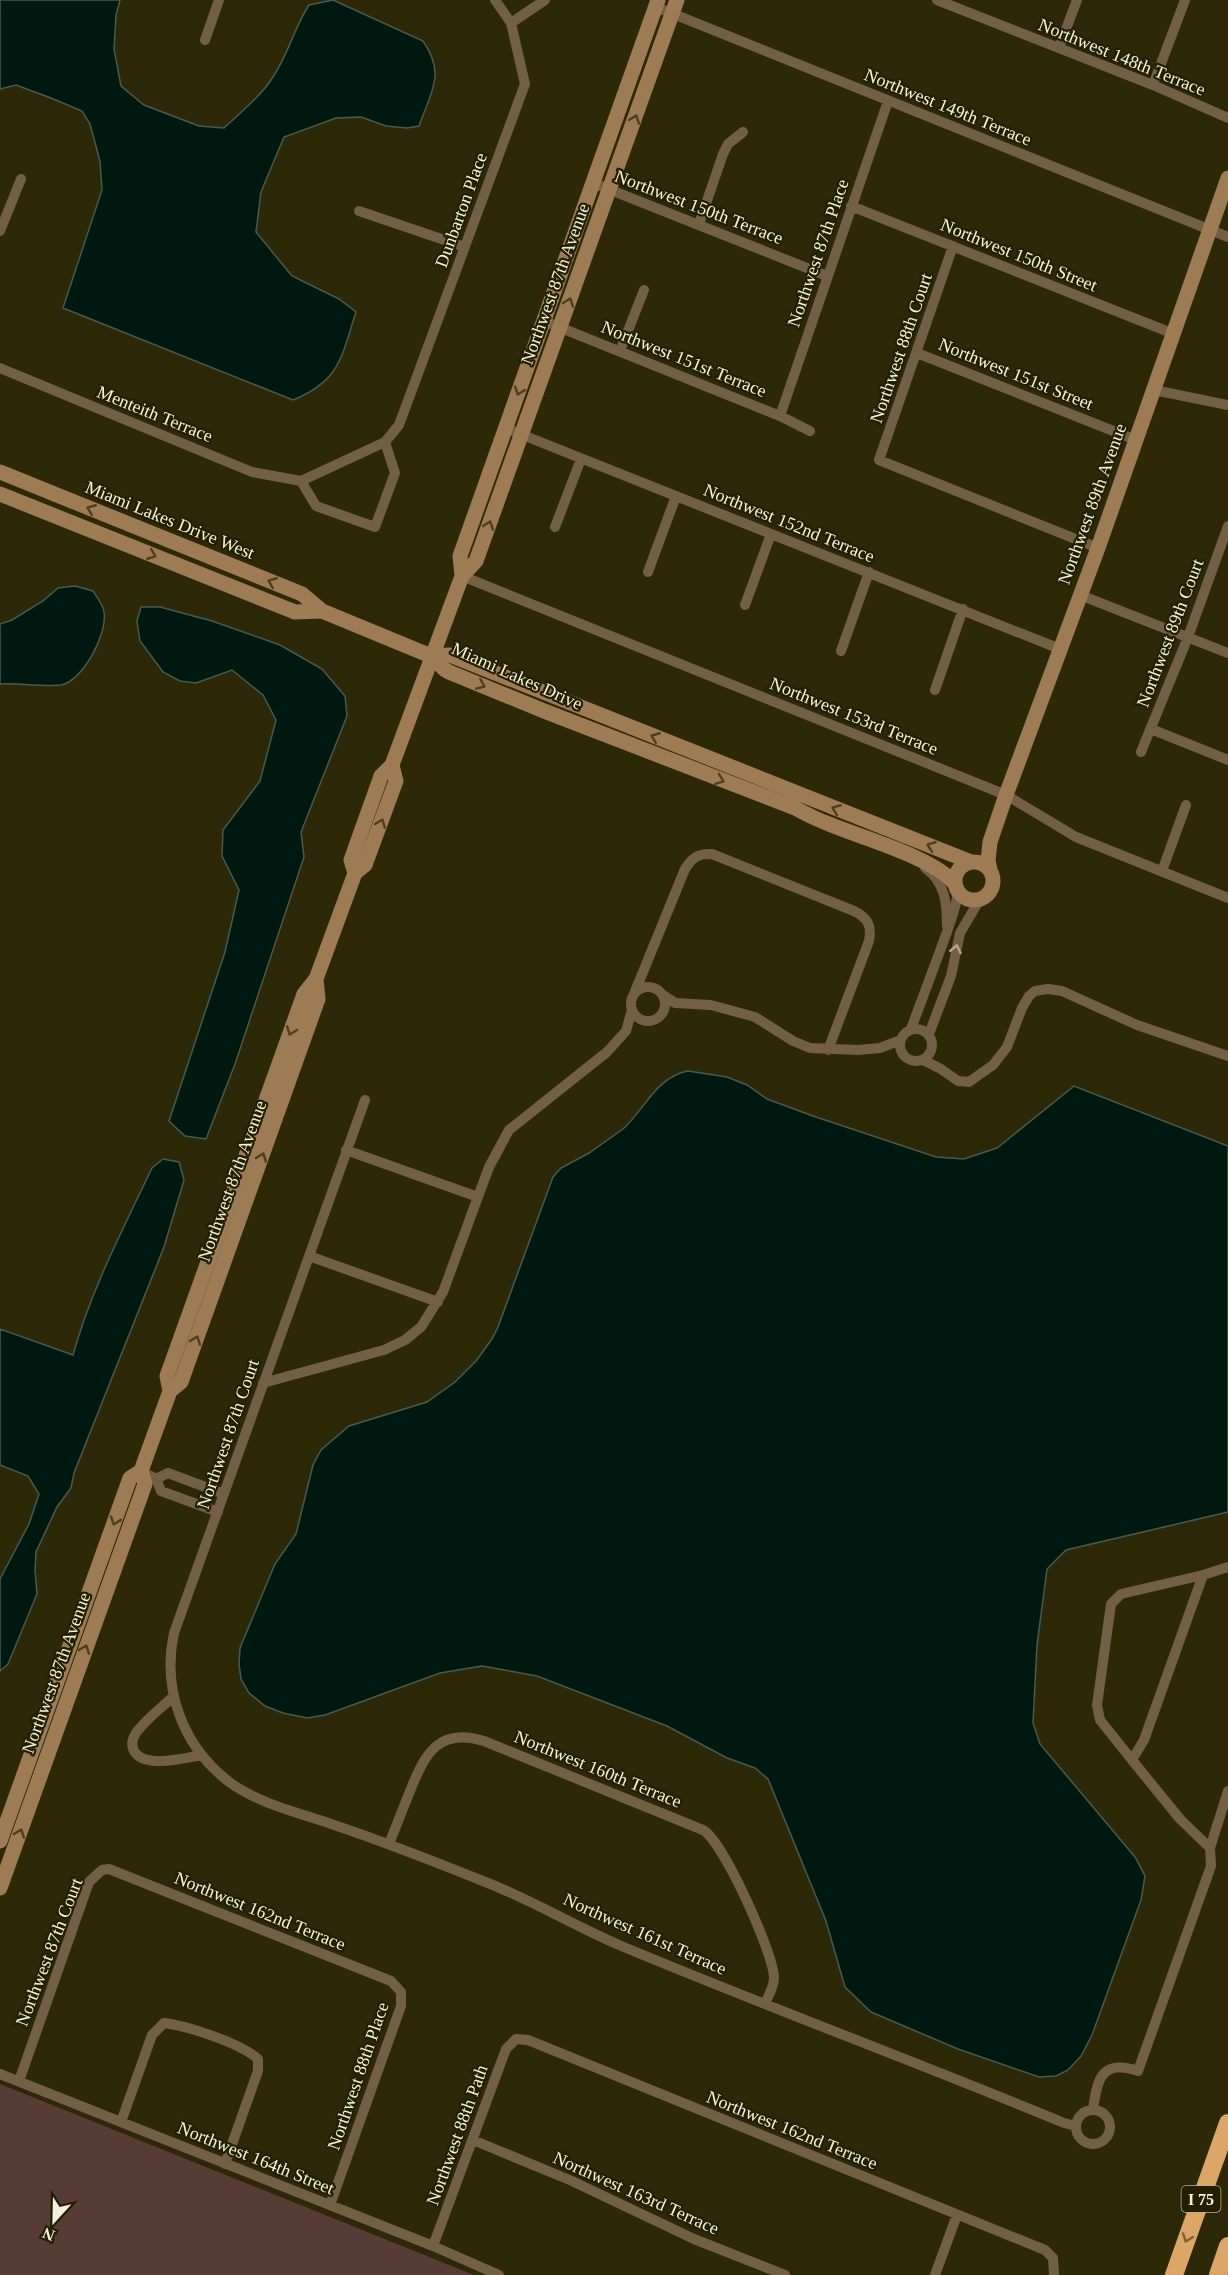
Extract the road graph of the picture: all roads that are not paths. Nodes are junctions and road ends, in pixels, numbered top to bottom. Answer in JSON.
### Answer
{"nodes":[{"id":1,"x":219,"y":0,"type":"edge"},
{"id":2,"x":495,"y":0,"type":"edge"},
{"id":3,"x":545,"y":0,"type":"edge"},
{"id":4,"x":937,"y":0,"type":"edge"},
{"id":5,"x":1077,"y":0,"type":"edge"},
{"id":6,"x":1185,"y":0,"type":"edge"},
{"id":7,"x":657,"y":4,"type":"edge"},
{"id":8,"x":966,"y":5,"type":"edge"},
{"id":9,"x":675,"y":7,"type":"edge"},
{"id":10,"x":511,"y":23,"type":"junction"},
{"id":11,"x":205,"y":40,"type":"dead end"},
{"id":12,"x":1059,"y":48,"type":"junction"},
{"id":13,"x":1153,"y":85,"type":"junction"},
{"id":14,"x":888,"y":100,"type":"junction"},
{"id":15,"x":1228,"y":118,"type":"edge"},
{"id":16,"x":743,"y":132,"type":"dead end"},
{"id":17,"x":21,"y":178,"type":"dead end"},
{"id":18,"x":1228,"y":178,"type":"edge"},
{"id":19,"x":593,"y":183,"type":"junction"},
{"id":20,"x":609,"y":190,"type":"junction"},
{"id":21,"x":852,"y":206,"type":"junction"},
{"id":22,"x":359,"y":210,"type":"dead end"},
{"id":23,"x":699,"y":224,"type":"junction"},
{"id":24,"x":1210,"y":229,"type":"junction"},
{"id":25,"x":0,"y":231,"type":"edge"},
{"id":26,"x":1228,"y":237,"type":"edge"},
{"id":27,"x":953,"y":246,"type":"junction"},
{"id":28,"x":465,"y":247,"type":"junction"},
{"id":29,"x":827,"y":276,"type":"junction"},
{"id":30,"x":644,"y":290,"type":"dead end"},
{"id":31,"x":544,"y":321,"type":"junction"},
{"id":32,"x":560,"y":327,"type":"junction"},
{"id":33,"x":1174,"y":334,"type":"junction"},
{"id":34,"x":620,"y":351,"type":"junction"},
{"id":35,"x":917,"y":353,"type":"junction"},
{"id":36,"x":0,"y":369,"type":"edge"},
{"id":37,"x":1154,"y":390,"type":"junction"},
{"id":38,"x":1228,"y":405,"type":"edge"},
{"id":39,"x":780,"y":416,"type":"junction"},
{"id":40,"x":505,"y":428,"type":"junction"},
{"id":41,"x":810,"y":431,"type":"dead end"},
{"id":42,"x":522,"y":435,"type":"junction"},
{"id":43,"x":1136,"y":440,"type":"junction"},
{"id":44,"x":385,"y":442,"type":"junction"},
{"id":45,"x":581,"y":459,"type":"junction"},
{"id":46,"x":0,"y":472,"type":"edge"},
{"id":47,"x":301,"y":481,"type":"junction"},
{"id":48,"x":0,"y":494,"type":"edge"},
{"id":49,"x":676,"y":496,"type":"junction"},
{"id":50,"x":1228,"y":526,"type":"edge"},
{"id":51,"x":555,"y":527,"type":"dead end"},
{"id":52,"x":771,"y":534,"type":"junction"},
{"id":53,"x":1098,"y":548,"type":"junction"},
{"id":54,"x":648,"y":572,"type":"dead end"},
{"id":55,"x":869,"y":572,"type":"junction"},
{"id":56,"x":462,"y":576,"type":"junction"},
{"id":57,"x":1080,"y":595,"type":"junction"},
{"id":58,"x":745,"y":605,"type":"dead end"},
{"id":59,"x":963,"y":609,"type":"junction"},
{"id":60,"x":322,"y":611,"type":"junction"},
{"id":61,"x":1188,"y":637,"type":"junction"},
{"id":62,"x":1060,"y":650,"type":"junction"},
{"id":63,"x":840,"y":651,"type":"dead end"},
{"id":64,"x":1228,"y":653,"type":"edge"},
{"id":65,"x":431,"y":656,"type":"junction"},
{"id":66,"x":935,"y":690,"type":"dead end"},
{"id":67,"x":1151,"y":729,"type":"junction"},
{"id":68,"x":1141,"y":752,"type":"dead end"},
{"id":69,"x":1228,"y":760,"type":"edge"},
{"id":70,"x":1006,"y":795,"type":"junction"},
{"id":71,"x":1186,"y":805,"type":"dead end"},
{"id":72,"x":990,"y":842,"type":"junction"},
{"id":73,"x":915,"y":858,"type":"junction"},
{"id":74,"x":973,"y":862,"type":"junction"},
{"id":75,"x":990,"y":870,"type":"junction"},
{"id":76,"x":1162,"y":871,"type":"junction"},
{"id":77,"x":956,"y":888,"type":"junction"},
{"id":78,"x":1228,"y":898,"type":"edge"},
{"id":79,"x":980,"y":899,"type":"junction"},
{"id":80,"x":947,"y":929,"type":"junction"},
{"id":81,"x":650,"y":957,"type":"junction"},
{"id":82,"x":659,"y":992,"type":"junction"},
{"id":83,"x":634,"y":994,"type":"junction"},
{"id":84,"x":684,"y":1004,"type":"junction"},
{"id":85,"x":632,"y":1010,"type":"junction"},
{"id":86,"x":660,"y":1016,"type":"junction"},
{"id":87,"x":645,"y":1021,"type":"junction"},
{"id":88,"x":911,"y":1029,"type":"junction"},
{"id":89,"x":626,"y":1031,"type":"junction"},
{"id":90,"x":929,"y":1034,"type":"junction"},
{"id":91,"x":901,"y":1040,"type":"junction"},
{"id":92,"x":880,"y":1048,"type":"junction"},
{"id":93,"x":932,"y":1049,"type":"junction"},
{"id":94,"x":828,"y":1050,"type":"junction"},
{"id":95,"x":902,"y":1053,"type":"junction"},
{"id":96,"x":1228,"y":1056,"type":"edge"},
{"id":97,"x":923,"y":1060,"type":"junction"},
{"id":98,"x":941,"y":1069,"type":"junction"},
{"id":99,"x":364,"y":1100,"type":"dead end"},
{"id":100,"x":346,"y":1150,"type":"junction"},
{"id":101,"x":478,"y":1197,"type":"junction"},
{"id":102,"x":309,"y":1256,"type":"junction"},
{"id":103,"x":438,"y":1302,"type":"junction"},
{"id":104,"x":263,"y":1383,"type":"junction"},
{"id":105,"x":141,"y":1472,"type":"junction"},
{"id":106,"x":156,"y":1479,"type":"junction"},
{"id":107,"x":201,"y":1485,"type":"junction"},
{"id":108,"x":224,"y":1494,"type":"junction"},
{"id":109,"x":194,"y":1503,"type":"junction"},
{"id":110,"x":218,"y":1512,"type":"junction"},
{"id":111,"x":1228,"y":1567,"type":"edge"},
{"id":112,"x":1203,"y":1575,"type":"junction"},
{"id":113,"x":173,"y":1697,"type":"junction"},
{"id":114,"x":186,"y":1732,"type":"joint"},
{"id":115,"x":202,"y":1755,"type":"junction"},
{"id":116,"x":1132,"y":1760,"type":"junction"},
{"id":117,"x":1228,"y":1791,"type":"edge"},
{"id":118,"x":0,"y":1841,"type":"edge"},
{"id":119,"x":389,"y":1844,"type":"junction"},
{"id":120,"x":1210,"y":1848,"type":"junction"},
{"id":121,"x":102,"y":1870,"type":"joint"},
{"id":122,"x":0,"y":1888,"type":"edge"},
{"id":123,"x":401,"y":1992,"type":"joint"},
{"id":124,"x":765,"y":2004,"type":"junction"},
{"id":125,"x":516,"y":2040,"type":"joint"},
{"id":126,"x":0,"y":2074,"type":"edge"},
{"id":127,"x":19,"y":2081,"type":"junction"},
{"id":128,"x":1093,"y":2110,"type":"junction"},
{"id":129,"x":121,"y":2122,"type":"junction"},
{"id":130,"x":1228,"y":2123,"type":"edge"},
{"id":131,"x":1076,"y":2126,"type":"junction"},
{"id":132,"x":473,"y":2140,"type":"junction"},
{"id":133,"x":225,"y":2164,"type":"junction"},
{"id":134,"x":330,"y":2205,"type":"junction"},
{"id":135,"x":957,"y":2215,"type":"junction"},
{"id":136,"x":434,"y":2246,"type":"junction"},
{"id":137,"x":1228,"y":2247,"type":"edge"},
{"id":138,"x":499,"y":2275,"type":"edge"},
{"id":139,"x":785,"y":2275,"type":"edge"},
{"id":140,"x":935,"y":2275,"type":"edge"},
{"id":141,"x":1054,"y":2275,"type":"edge"},
{"id":142,"x":1174,"y":2275,"type":"edge"},
{"id":143,"x":1218,"y":2275,"type":"edge"}],
"edges":[{"from":1,"to":11,"type":"street"},
{"from":2,"to":10,"type":"street"},
{"from":3,"to":10,"type":"street"},
{"from":4,"to":8,"type":"street","name":"Northwest 148th Terrace"},
{"from":5,"to":12,"type":"street"},
{"from":6,"to":13,"type":"street"},
{"from":7,"to":9,"type":"street","name":"Northwest 149th Terrace"},
{"from":7,"to":19,"type":"street","name":"Northwest 87th Avenue"},
{"from":8,"to":12,"type":"street","name":"Northwest 148th Terrace"},
{"from":9,"to":14,"type":"street","name":"Northwest 149th Terrace"},
{"from":20,"to":9,"type":"street","name":"Northwest 87th Avenue","one_way":true},
{"from":10,"to":28,"type":"street","name":"Dunbarton Place"},
{"from":12,"to":13,"type":"street","name":"Northwest 148th Terrace"},
{"from":13,"to":15,"type":"street","name":"Northwest 148th Terrace"},
{"from":14,"to":21,"type":"street","name":"Northwest 87th Place"},
{"from":14,"to":24,"type":"street","name":"Northwest 149th Terrace"},
{"from":16,"to":23,"type":"street"},
{"from":17,"to":25,"type":"street"},
{"from":18,"to":24,"type":"street","name":"Northwest 89th Avenue"},
{"from":19,"to":20,"type":"street","name":"Northwest 150th Terrace"},
{"from":19,"to":31,"type":"street","name":"Northwest 87th Avenue"},
{"from":20,"to":23,"type":"street","name":"Northwest 150th Terrace"},
{"from":32,"to":20,"type":"street","name":"Northwest 87th Avenue","one_way":true},
{"from":21,"to":27,"type":"street","name":"Northwest 150th Street"},
{"from":21,"to":29,"type":"street","name":"Northwest 87th Place"},
{"from":22,"to":28,"type":"street"},
{"from":23,"to":29,"type":"street","name":"Northwest 150th Terrace"},
{"from":24,"to":26,"type":"street","name":"Northwest 149th Terrace"},
{"from":24,"to":33,"type":"street","name":"Northwest 89th Avenue"},
{"from":27,"to":33,"type":"street","name":"Northwest 150th Street"},
{"from":27,"to":35,"type":"street","name":"Northwest 88th Court"},
{"from":28,"to":44,"type":"street","name":"Dunbarton Place"},
{"from":29,"to":39,"type":"street","name":"Northwest 87th Place"},
{"from":30,"to":34,"type":"street"},
{"from":31,"to":32,"type":"street","name":"Northwest 151st Terrace"},
{"from":31,"to":40,"type":"street","name":"Northwest 87th Avenue","one_way":true},
{"from":32,"to":34,"type":"street","name":"Northwest 151st Terrace"},
{"from":32,"to":42,"type":"street","name":"Northwest 87th Avenue"},
{"from":33,"to":37,"type":"street","name":"Northwest 89th Avenue"},
{"from":34,"to":39,"type":"street","name":"Northwest 151st Terrace"},
{"from":35,"to":43,"type":"street","name":"Northwest 151st Street"},
{"from":35,"to":53,"type":"street","name":"Northwest 88th Court"},
{"from":36,"to":47,"type":"street","name":"Menteith Terrace"},
{"from":37,"to":38,"type":"street"},
{"from":37,"to":43,"type":"street","name":"Northwest 89th Avenue"},
{"from":39,"to":41,"type":"street","name":"Northwest 151st Terrace"},
{"from":40,"to":42,"type":"street","name":"Northwest 152nd Terrace"},
{"from":40,"to":56,"type":"street","name":"Northwest 87th Avenue"},
{"from":42,"to":45,"type":"street","name":"Northwest 152nd Terrace"},
{"from":56,"to":42,"type":"street","name":"Northwest 87th Avenue","one_way":true},
{"from":43,"to":53,"type":"street","name":"Northwest 89th Avenue"},
{"from":44,"to":47,"type":"street"},
{"from":44,"to":47,"type":"street"},
{"from":45,"to":49,"type":"street","name":"Northwest 152nd Terrace"},
{"from":45,"to":51,"type":"street"},
{"from":60,"to":46,"type":"street","name":"Miami Lakes Drive West","one_way":true},
{"from":48,"to":60,"type":"street","name":"Miami Lakes Drive West","one_way":true},
{"from":49,"to":52,"type":"street","name":"Northwest 152nd Terrace"},
{"from":49,"to":54,"type":"street"},
{"from":50,"to":61,"type":"street","name":"Northwest 89th Court"},
{"from":52,"to":55,"type":"street","name":"Northwest 152nd Terrace"},
{"from":52,"to":58,"type":"street"},
{"from":53,"to":57,"type":"street","name":"Northwest 89th Avenue"},
{"from":55,"to":59,"type":"street","name":"Northwest 152nd Terrace"},
{"from":55,"to":63,"type":"street"},
{"from":56,"to":65,"type":"street","name":"Northwest 87th Avenue"},
{"from":56,"to":70,"type":"street","name":"Northwest 153rd Terrace"},
{"from":57,"to":61,"type":"street"},
{"from":57,"to":62,"type":"street","name":"Northwest 89th Avenue"},
{"from":59,"to":62,"type":"street","name":"Northwest 152nd Terrace"},
{"from":59,"to":66,"type":"street"},
{"from":60,"to":65,"type":"street","name":"Miami Lakes Drive West"},
{"from":61,"to":64,"type":"street"},
{"from":61,"to":67,"type":"street","name":"Northwest 89th Court"},
{"from":62,"to":70,"type":"street","name":"Northwest 89th Avenue"},
{"from":65,"to":73,"type":"street","name":"Miami Lakes Drive","one_way":true},
{"from":74,"to":65,"type":"street","name":"Miami Lakes Drive","one_way":true},
{"from":65,"to":105,"type":"street","name":"Northwest 87th Avenue"},
{"from":67,"to":68,"type":"street","name":"Northwest 89th Court"},
{"from":67,"to":69,"type":"street"},
{"from":70,"to":72,"type":"street","name":"Northwest 89th Avenue"},
{"from":70,"to":76,"type":"street","name":"Northwest 153rd Terrace"},
{"from":71,"to":76,"type":"street"},
{"from":72,"to":74,"type":"street","name":"Northwest 89th Avenue"},
{"from":72,"to":75,"type":"street","name":"Northwest 89th Avenue"},
{"from":73,"to":77,"type":"street","name":"Miami Lakes Drive"},
{"from":73,"to":80,"type":"street"},
{"from":74,"to":75,"type":"street"},
{"from":74,"to":77,"type":"street"},
{"from":75,"to":79,"type":"street"},
{"from":76,"to":78,"type":"street","name":"Northwest 153rd Terrace"},
{"from":77,"to":79,"type":"street"},
{"from":77,"to":80,"type":"street"},
{"from":90,"to":79,"type":"street","one_way":true},
{"from":80,"to":88,"type":"street"},
{"from":81,"to":82,"type":"street"},
{"from":81,"to":83,"type":"street"},
{"from":81,"to":94,"type":"street"},
{"from":82,"to":83,"type":"street"},
{"from":82,"to":84,"type":"street"},
{"from":82,"to":86,"type":"street"},
{"from":83,"to":85,"type":"street"},
{"from":84,"to":86,"type":"street"},
{"from":84,"to":94,"type":"street"},
{"from":85,"to":87,"type":"street"},
{"from":85,"to":89,"type":"street"},
{"from":86,"to":87,"type":"street"},
{"from":87,"to":89,"type":"street"},
{"from":88,"to":90,"type":"street"},
{"from":88,"to":91,"type":"street"},
{"from":89,"to":101,"type":"street"},
{"from":90,"to":93,"type":"street"},
{"from":91,"to":92,"type":"street"},
{"from":91,"to":95,"type":"street"},
{"from":92,"to":94,"type":"street"},
{"from":92,"to":95,"type":"street"},
{"from":93,"to":97,"type":"street"},
{"from":93,"to":98,"type":"street"},
{"from":95,"to":97,"type":"street"},
{"from":96,"to":98,"type":"street"},
{"from":97,"to":98,"type":"street"},
{"from":99,"to":100,"type":"street","name":"Northwest 87th Court"},
{"from":100,"to":101,"type":"street"},
{"from":100,"to":102,"type":"street","name":"Northwest 87th Court"},
{"from":101,"to":103,"type":"street"},
{"from":102,"to":103,"type":"street"},
{"from":102,"to":104,"type":"street","name":"Northwest 87th Court"},
{"from":103,"to":104,"type":"street"},
{"from":104,"to":108,"type":"street","name":"Northwest 87th Court"},
{"from":105,"to":106,"type":"street"},
{"from":105,"to":118,"type":"street","name":"Northwest 87th Avenue","one_way":true},
{"from":122,"to":105,"type":"street","name":"Northwest 87th Avenue","one_way":true},
{"from":106,"to":107,"type":"street"},
{"from":106,"to":109,"type":"street"},
{"from":107,"to":108,"type":"street"},
{"from":107,"to":109,"type":"street"},
{"from":108,"to":110,"type":"street","name":"Northwest 87th Court"},
{"from":109,"to":110,"type":"street"},
{"from":110,"to":113,"type":"street","name":"Northwest 87th Court"},
{"from":111,"to":112,"type":"street"},
{"from":112,"to":116,"type":"street"},
{"from":112,"to":116,"type":"street"},
{"from":113,"to":114,"type":"street","name":"Northwest 87th Court"},
{"from":113,"to":115,"type":"street"},
{"from":114,"to":115,"type":"street","name":"Northwest 161st Terrace"},
{"from":115,"to":119,"type":"street","name":"Northwest 161st Terrace"},
{"from":116,"to":120,"type":"street"},
{"from":117,"to":120,"type":"street"},
{"from":119,"to":124,"type":"street","name":"Northwest 161st Terrace"},
{"from":119,"to":124,"type":"street","name":"Northwest 160th Terrace"},
{"from":120,"to":128,"type":"street"},
{"from":121,"to":123,"type":"street","name":"Northwest 162nd Terrace"},
{"from":121,"to":127,"type":"street","name":"Northwest 87th Court"},
{"from":123,"to":134,"type":"street","name":"Northwest 88th Place"},
{"from":124,"to":131,"type":"street","name":"Northwest 161st Terrace"},
{"from":125,"to":132,"type":"street","name":"Northwest 88th Path"},
{"from":125,"to":135,"type":"street","name":"Northwest 162nd Terrace"},
{"from":126,"to":127,"type":"street","name":"Northwest 164th Street"},
{"from":127,"to":129,"type":"street","name":"Northwest 164th Street"},
{"from":128,"to":131,"type":"street"},
{"from":128,"to":131,"type":"street"},
{"from":129,"to":133,"type":"street","name":"Northwest 164th Street"},
{"from":129,"to":133,"type":"street"},
{"from":130,"to":142,"type":"highway","number":"I 75","one_way":true},
{"from":132,"to":136,"type":"street","name":"Northwest 88th Path"},
{"from":132,"to":139,"type":"street","name":"Northwest 163rd Terrace"},
{"from":133,"to":134,"type":"street","name":"Northwest 164th Street"},
{"from":134,"to":136,"type":"street","name":"Northwest 164th Street"},
{"from":135,"to":140,"type":"street"},
{"from":135,"to":141,"type":"street","name":"Northwest 162nd Terrace"},
{"from":136,"to":138,"type":"street","name":"Northwest 164th Street"},
{"from":137,"to":143,"type":"highway"}]}
